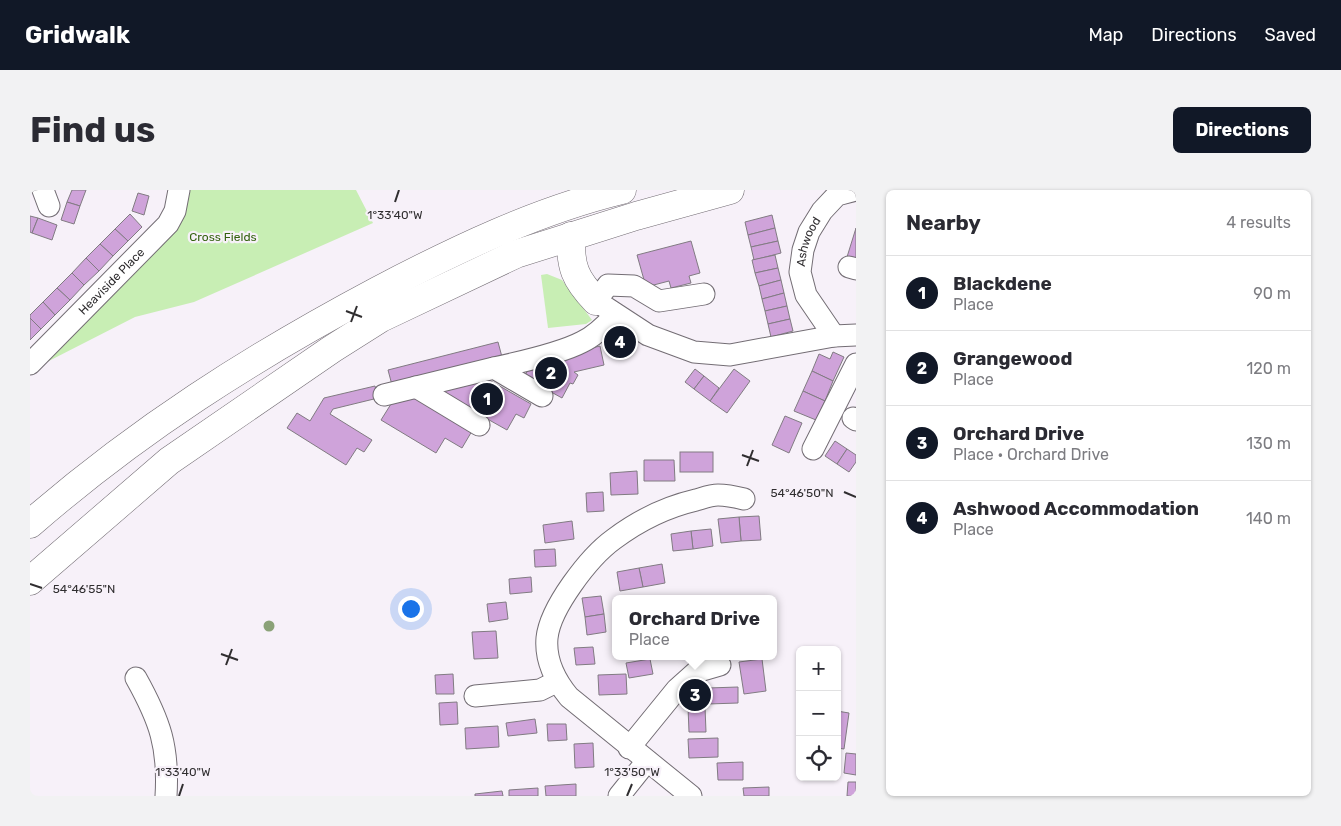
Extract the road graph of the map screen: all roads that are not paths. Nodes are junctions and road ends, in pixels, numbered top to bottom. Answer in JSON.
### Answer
{"nodes":[{"id":1,"x":179,"y":190,"type":"edge"},
{"id":2,"x":730,"y":190,"type":"edge"},
{"id":3,"x":856,"y":190,"type":"edge"},
{"id":4,"x":609,"y":191,"type":"edge"},
{"id":5,"x":572,"y":236,"type":"junction"},
{"id":6,"x":704,"y":294,"type":"dead end"},
{"id":7,"x":606,"y":308,"type":"junction"},
{"id":8,"x":856,"y":335,"type":"edge"},
{"id":9,"x":834,"y":336,"type":"junction"},
{"id":10,"x":30,"y":364,"type":"edge"},
{"id":11,"x":856,"y":364,"type":"edge"},
{"id":12,"x":494,"y":368,"type":"junction"},
{"id":13,"x":416,"y":387,"type":"junction"},
{"id":14,"x":384,"y":395,"type":"dead end"},
{"id":15,"x":542,"y":396,"type":"dead end"},
{"id":16,"x":479,"y":425,"type":"dead end"},
{"id":17,"x":813,"y":449,"type":"dead end"},
{"id":18,"x":744,"y":499,"type":"dead end"},
{"id":19,"x":30,"y":524,"type":"edge"},
{"id":20,"x":30,"y":581,"type":"edge"},
{"id":21,"x":720,"y":665,"type":"dead end"},
{"id":22,"x":136,"y":678,"type":"dead end"},
{"id":23,"x":556,"y":682,"type":"junction"},
{"id":24,"x":475,"y":696,"type":"dead end"},
{"id":25,"x":629,"y":748,"type":"junction"},
{"id":26,"x":646,"y":761,"type":"junction"},
{"id":27,"x":166,"y":796,"type":"edge"},
{"id":28,"x":619,"y":796,"type":"edge"},
{"id":29,"x":691,"y":796,"type":"edge"}],
"edges":[{"from":1,"to":10,"type":"street","name":"Heaviside Place"},
{"from":2,"to":5,"type":"highway"},
{"from":3,"to":9,"type":"street","name":"Ashwood"},
{"from":4,"to":19,"type":"highway"},
{"from":5,"to":7,"type":"highway"},
{"from":5,"to":20,"type":"highway"},
{"from":6,"to":7,"type":"street"},
{"from":7,"to":9,"type":"street"},
{"from":7,"to":12,"type":"street"},
{"from":8,"to":9,"type":"street"},
{"from":11,"to":17,"type":"street"},
{"from":12,"to":13,"type":"street"},
{"from":12,"to":15,"type":"street"},
{"from":13,"to":14,"type":"street"},
{"from":13,"to":16,"type":"street"},
{"from":18,"to":23,"type":"street"},
{"from":21,"to":25,"type":"street"},
{"from":22,"to":27,"type":"street"},
{"from":23,"to":24,"type":"street"},
{"from":23,"to":25,"type":"street"},
{"from":25,"to":26,"type":"street"},
{"from":26,"to":28,"type":"street"},
{"from":26,"to":29,"type":"street"}]}
